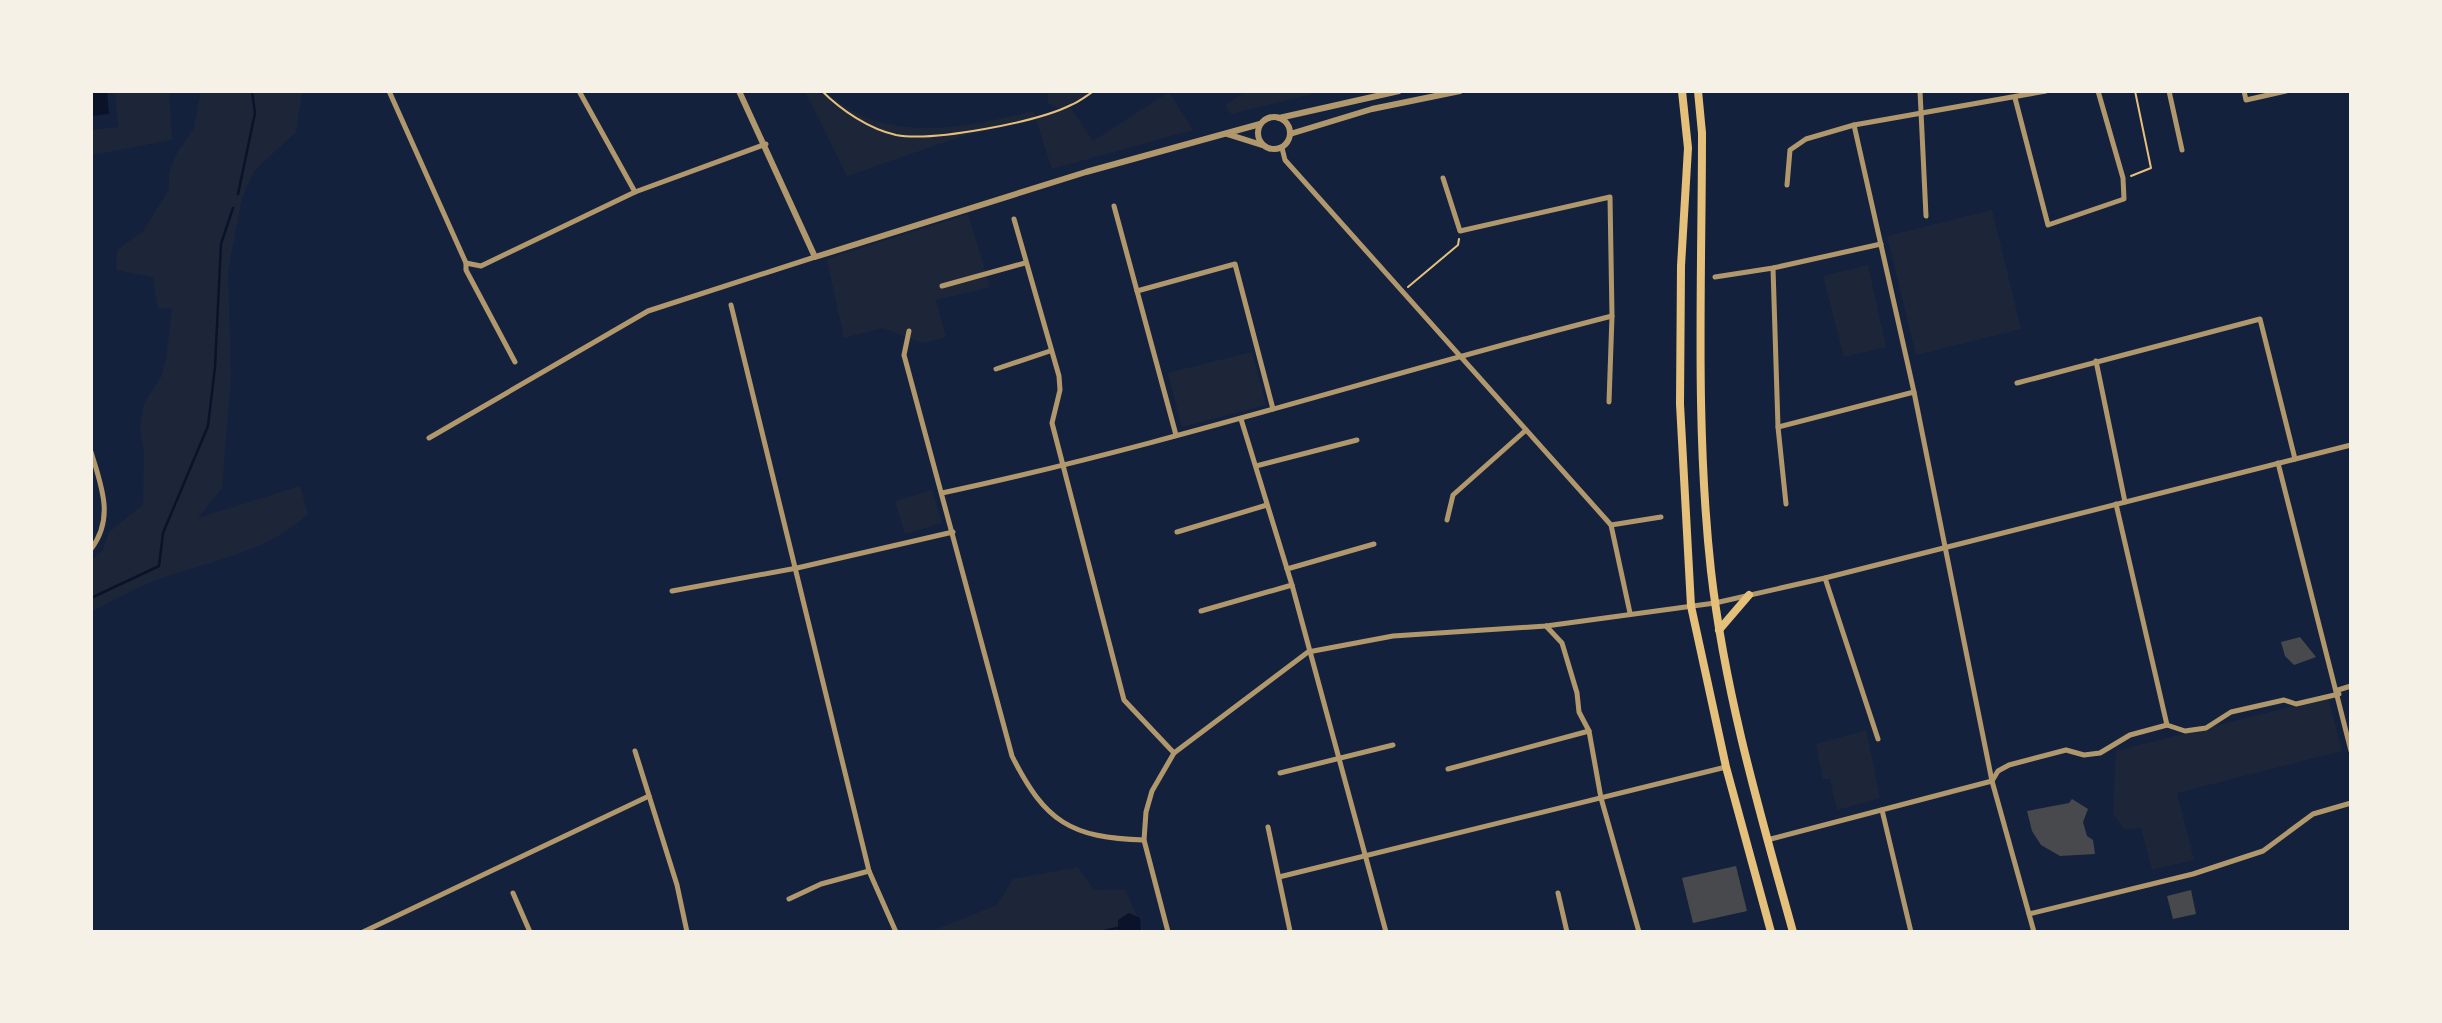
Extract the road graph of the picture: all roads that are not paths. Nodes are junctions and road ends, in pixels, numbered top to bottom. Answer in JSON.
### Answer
{"nodes":[{"id":1,"x":389,"y":91,"type":"edge"},
{"id":2,"x":579,"y":91,"type":"edge"},
{"id":3,"x":739,"y":91,"type":"edge"},
{"id":4,"x":1399,"y":91,"type":"edge"},
{"id":5,"x":1460,"y":91,"type":"edge"},
{"id":6,"x":1676,"y":91,"type":"edge"},
{"id":7,"x":1698,"y":91,"type":"edge"},
{"id":8,"x":1920,"y":91,"type":"edge"},
{"id":9,"x":2046,"y":91,"type":"edge"},
{"id":10,"x":2098,"y":91,"type":"edge"},
{"id":11,"x":2169,"y":91,"type":"edge"},
{"id":12,"x":2244,"y":91,"type":"edge"},
{"id":13,"x":2286,"y":91,"type":"edge"},
{"id":14,"x":1682,"y":95,"type":"edge"},
{"id":15,"x":2015,"y":98,"type":"junction"},
{"id":16,"x":1922,"y":114,"type":"junction"},
{"id":17,"x":1279,"y":118,"type":"junction"},
{"id":18,"x":1260,"y":124,"type":"junction"},
{"id":19,"x":1854,"y":125,"type":"junction"},
{"id":20,"x":1225,"y":133,"type":"junction"},
{"id":21,"x":1290,"y":134,"type":"junction"},
{"id":22,"x":765,"y":144,"type":"junction"},
{"id":23,"x":1262,"y":145,"type":"junction"},
{"id":24,"x":1282,"y":148,"type":"junction"},
{"id":25,"x":2182,"y":150,"type":"dead end"},
{"id":26,"x":1443,"y":177,"type":"dead end"},
{"id":27,"x":1787,"y":185,"type":"dead end"},
{"id":28,"x":635,"y":192,"type":"junction"},
{"id":29,"x":1114,"y":206,"type":"dead end"},
{"id":30,"x":1926,"y":216,"type":"dead end"},
{"id":31,"x":1014,"y":219,"type":"dead end"},
{"id":32,"x":1881,"y":244,"type":"junction"},
{"id":33,"x":815,"y":257,"type":"junction"},
{"id":34,"x":466,"y":263,"type":"junction"},
{"id":35,"x":1025,"y":263,"type":"junction"},
{"id":36,"x":1773,"y":268,"type":"junction"},
{"id":37,"x":1715,"y":277,"type":"dead end"},
{"id":38,"x":942,"y":286,"type":"dead end"},
{"id":39,"x":1137,"y":291,"type":"junction"},
{"id":40,"x":731,"y":305,"type":"dead end"},
{"id":41,"x":1612,"y":316,"type":"junction"},
{"id":42,"x":909,"y":331,"type":"dead end"},
{"id":43,"x":1050,"y":351,"type":"junction"},
{"id":44,"x":1461,"y":354,"type":"junction"},
{"id":45,"x":2096,"y":361,"type":"junction"},
{"id":46,"x":515,"y":362,"type":"dead end"},
{"id":47,"x":996,"y":369,"type":"dead end"},
{"id":48,"x":2017,"y":383,"type":"dead end"},
{"id":49,"x":1914,"y":392,"type":"junction"},
{"id":50,"x":1609,"y":402,"type":"dead end"},
{"id":51,"x":1273,"y":409,"type":"junction"},
{"id":52,"x":1241,"y":419,"type":"junction"},
{"id":53,"x":1778,"y":427,"type":"junction"},
{"id":54,"x":1526,"y":430,"type":"junction"},
{"id":55,"x":1176,"y":435,"type":"junction"},
{"id":56,"x":429,"y":438,"type":"dead end"},
{"id":57,"x":1357,"y":440,"type":"dead end"},
{"id":58,"x":2351,"y":445,"type":"edge"},
{"id":59,"x":91,"y":452,"type":"edge"},
{"id":60,"x":2295,"y":459,"type":"junction"},
{"id":61,"x":1063,"y":463,"type":"junction"},
{"id":62,"x":2278,"y":463,"type":"junction"},
{"id":63,"x":1256,"y":466,"type":"junction"},
{"id":64,"x":942,"y":493,"type":"junction"},
{"id":65,"x":2125,"y":502,"type":"junction"},
{"id":66,"x":1786,"y":504,"type":"dead end"},
{"id":67,"x":2116,"y":504,"type":"junction"},
{"id":68,"x":1267,"y":505,"type":"junction"},
{"id":69,"x":1661,"y":517,"type":"dead end"},
{"id":70,"x":1447,"y":520,"type":"dead end"},
{"id":71,"x":1611,"y":525,"type":"junction"},
{"id":72,"x":953,"y":532,"type":"junction"},
{"id":73,"x":1177,"y":532,"type":"dead end"},
{"id":74,"x":1374,"y":544,"type":"dead end"},
{"id":75,"x":1944,"y":546,"type":"junction"},
{"id":76,"x":91,"y":549,"type":"edge"},
{"id":77,"x":797,"y":568,"type":"junction"},
{"id":78,"x":1287,"y":569,"type":"junction"},
{"id":79,"x":1825,"y":578,"type":"junction"},
{"id":80,"x":1292,"y":585,"type":"junction"},
{"id":81,"x":672,"y":591,"type":"dead end"},
{"id":82,"x":1749,"y":595,"type":"junction"},
{"id":83,"x":1715,"y":603,"type":"junction"},
{"id":84,"x":1691,"y":607,"type":"junction"},
{"id":85,"x":1201,"y":611,"type":"dead end"},
{"id":86,"x":1630,"y":613,"type":"junction"},
{"id":87,"x":1546,"y":626,"type":"junction"},
{"id":88,"x":1719,"y":630,"type":"junction"},
{"id":89,"x":1308,"y":652,"type":"junction"},
{"id":90,"x":2351,"y":686,"type":"edge"},
{"id":91,"x":2338,"y":692,"type":"junction"},
{"id":92,"x":2167,"y":725,"type":"junction"},
{"id":93,"x":1589,"y":731,"type":"junction"},
{"id":94,"x":1878,"y":739,"type":"dead end"},
{"id":95,"x":1393,"y":745,"type":"dead end"},
{"id":96,"x":635,"y":751,"type":"dead end"},
{"id":97,"x":2351,"y":751,"type":"edge"},
{"id":98,"x":1174,"y":752,"type":"junction"},
{"id":99,"x":1340,"y":758,"type":"junction"},
{"id":100,"x":1726,"y":767,"type":"junction"},
{"id":101,"x":1448,"y":769,"type":"dead end"},
{"id":102,"x":1280,"y":773,"type":"dead end"},
{"id":103,"x":1992,"y":781,"type":"junction"},
{"id":104,"x":649,"y":796,"type":"junction"},
{"id":105,"x":1601,"y":797,"type":"junction"},
{"id":106,"x":2351,"y":803,"type":"edge"},
{"id":107,"x":1882,"y":810,"type":"junction"},
{"id":108,"x":1268,"y":827,"type":"dead end"},
{"id":109,"x":1144,"y":840,"type":"junction"},
{"id":110,"x":1768,"y":840,"type":"junction"},
{"id":111,"x":1367,"y":856,"type":"junction"},
{"id":112,"x":869,"y":871,"type":"junction"},
{"id":113,"x":1279,"y":877,"type":"junction"},
{"id":114,"x":513,"y":893,"type":"dead end"},
{"id":115,"x":1558,"y":893,"type":"dead end"},
{"id":116,"x":789,"y":899,"type":"dead end"},
{"id":117,"x":2029,"y":914,"type":"junction"},
{"id":118,"x":1290,"y":931,"type":"edge"},
{"id":119,"x":363,"y":932,"type":"edge"},
{"id":120,"x":530,"y":932,"type":"edge"},
{"id":121,"x":687,"y":932,"type":"edge"},
{"id":122,"x":896,"y":932,"type":"edge"},
{"id":123,"x":1168,"y":932,"type":"edge"},
{"id":124,"x":1386,"y":932,"type":"edge"},
{"id":125,"x":1567,"y":932,"type":"edge"},
{"id":126,"x":1639,"y":932,"type":"edge"},
{"id":127,"x":1771,"y":932,"type":"edge"},
{"id":128,"x":1793,"y":932,"type":"edge"},
{"id":129,"x":1911,"y":932,"type":"edge"},
{"id":130,"x":2034,"y":932,"type":"edge"}],
"edges":[{"from":1,"to":34,"type":"street"},
{"from":2,"to":28,"type":"street"},
{"from":3,"to":22,"type":"street"},
{"from":4,"to":17,"type":"street"},
{"from":5,"to":21,"type":"street"},
{"from":6,"to":14,"type":"main road"},
{"from":7,"to":83,"type":"main road"},
{"from":8,"to":16,"type":"street"},
{"from":9,"to":15,"type":"street"},
{"from":10,"to":15,"type":"street"},
{"from":11,"to":25,"type":"street"},
{"from":12,"to":13,"type":"street"},
{"from":14,"to":84,"type":"main road"},
{"from":15,"to":16,"type":"street"},
{"from":16,"to":19,"type":"street"},
{"from":16,"to":30,"type":"street"},
{"from":17,"to":18,"type":"street"},
{"from":17,"to":21,"type":"street"},
{"from":18,"to":20,"type":"street"},
{"from":18,"to":23,"type":"street"},
{"from":19,"to":27,"type":"street"},
{"from":19,"to":32,"type":"street"},
{"from":20,"to":23,"type":"street"},
{"from":20,"to":33,"type":"street"},
{"from":21,"to":24,"type":"street"},
{"from":22,"to":28,"type":"street"},
{"from":22,"to":33,"type":"street"},
{"from":23,"to":24,"type":"street"},
{"from":24,"to":44,"type":"street"},
{"from":26,"to":41,"type":"street"},
{"from":28,"to":34,"type":"street"},
{"from":29,"to":39,"type":"street"},
{"from":31,"to":35,"type":"street"},
{"from":32,"to":36,"type":"street"},
{"from":32,"to":49,"type":"street"},
{"from":33,"to":56,"type":"street"},
{"from":34,"to":46,"type":"street"},
{"from":35,"to":38,"type":"street"},
{"from":35,"to":43,"type":"street"},
{"from":36,"to":37,"type":"street"},
{"from":36,"to":53,"type":"street"},
{"from":39,"to":51,"type":"street"},
{"from":39,"to":55,"type":"street"},
{"from":40,"to":77,"type":"street"},
{"from":41,"to":44,"type":"street"},
{"from":41,"to":50,"type":"street"},
{"from":42,"to":64,"type":"street"},
{"from":43,"to":47,"type":"street"},
{"from":43,"to":61,"type":"street"},
{"from":44,"to":51,"type":"street"},
{"from":44,"to":54,"type":"street"},
{"from":45,"to":48,"type":"street"},
{"from":45,"to":60,"type":"street"},
{"from":45,"to":65,"type":"street"},
{"from":49,"to":53,"type":"street"},
{"from":49,"to":75,"type":"street"},
{"from":51,"to":52,"type":"street"},
{"from":52,"to":55,"type":"street"},
{"from":52,"to":63,"type":"street"},
{"from":53,"to":66,"type":"street"},
{"from":54,"to":70,"type":"street"},
{"from":54,"to":71,"type":"street"},
{"from":55,"to":61,"type":"street"},
{"from":57,"to":63,"type":"street"},
{"from":58,"to":60,"type":"street"},
{"from":59,"to":76,"type":"street"},
{"from":60,"to":62,"type":"street"},
{"from":61,"to":64,"type":"street"},
{"from":61,"to":98,"type":"street"},
{"from":62,"to":65,"type":"street"},
{"from":62,"to":91,"type":"street"},
{"from":63,"to":68,"type":"street"},
{"from":64,"to":72,"type":"street"},
{"from":65,"to":67,"type":"street"},
{"from":67,"to":75,"type":"street"},
{"from":67,"to":92,"type":"street"},
{"from":68,"to":73,"type":"street"},
{"from":68,"to":78,"type":"street"},
{"from":69,"to":71,"type":"street"},
{"from":71,"to":86,"type":"street"},
{"from":72,"to":77,"type":"street"},
{"from":72,"to":109,"type":"street"},
{"from":74,"to":78,"type":"street"},
{"from":75,"to":79,"type":"street"},
{"from":75,"to":103,"type":"street"},
{"from":77,"to":81,"type":"street"},
{"from":77,"to":112,"type":"street"},
{"from":78,"to":80,"type":"street"},
{"from":79,"to":82,"type":"street"},
{"from":79,"to":94,"type":"street"},
{"from":80,"to":85,"type":"street"},
{"from":80,"to":89,"type":"street"},
{"from":82,"to":83,"type":"street"},
{"from":82,"to":88,"type":"main road"},
{"from":83,"to":84,"type":"street"},
{"from":83,"to":88,"type":"main road"},
{"from":84,"to":86,"type":"street"},
{"from":84,"to":100,"type":"main road"},
{"from":86,"to":87,"type":"street"},
{"from":87,"to":89,"type":"street"},
{"from":87,"to":93,"type":"street"},
{"from":88,"to":110,"type":"main road"},
{"from":89,"to":98,"type":"street"},
{"from":89,"to":99,"type":"street"},
{"from":90,"to":91,"type":"street"},
{"from":91,"to":92,"type":"street"},
{"from":91,"to":97,"type":"street"},
{"from":92,"to":103,"type":"street"},
{"from":93,"to":101,"type":"street"},
{"from":93,"to":105,"type":"street"},
{"from":95,"to":99,"type":"street"},
{"from":96,"to":104,"type":"street"},
{"from":98,"to":109,"type":"street"},
{"from":99,"to":102,"type":"street"},
{"from":99,"to":111,"type":"street"},
{"from":100,"to":105,"type":"street"},
{"from":100,"to":127,"type":"main road"},
{"from":103,"to":107,"type":"street"},
{"from":103,"to":117,"type":"street"},
{"from":104,"to":119,"type":"street"},
{"from":104,"to":121,"type":"street"},
{"from":105,"to":111,"type":"street"},
{"from":105,"to":126,"type":"street"},
{"from":106,"to":117,"type":"street"},
{"from":107,"to":110,"type":"street"},
{"from":107,"to":129,"type":"street"},
{"from":108,"to":113,"type":"street"},
{"from":109,"to":123,"type":"street"},
{"from":110,"to":128,"type":"main road"},
{"from":111,"to":113,"type":"street"},
{"from":111,"to":124,"type":"street"},
{"from":112,"to":116,"type":"street"},
{"from":112,"to":122,"type":"street"},
{"from":113,"to":118,"type":"street"},
{"from":114,"to":120,"type":"street"},
{"from":115,"to":125,"type":"street"},
{"from":117,"to":130,"type":"street"}]}
